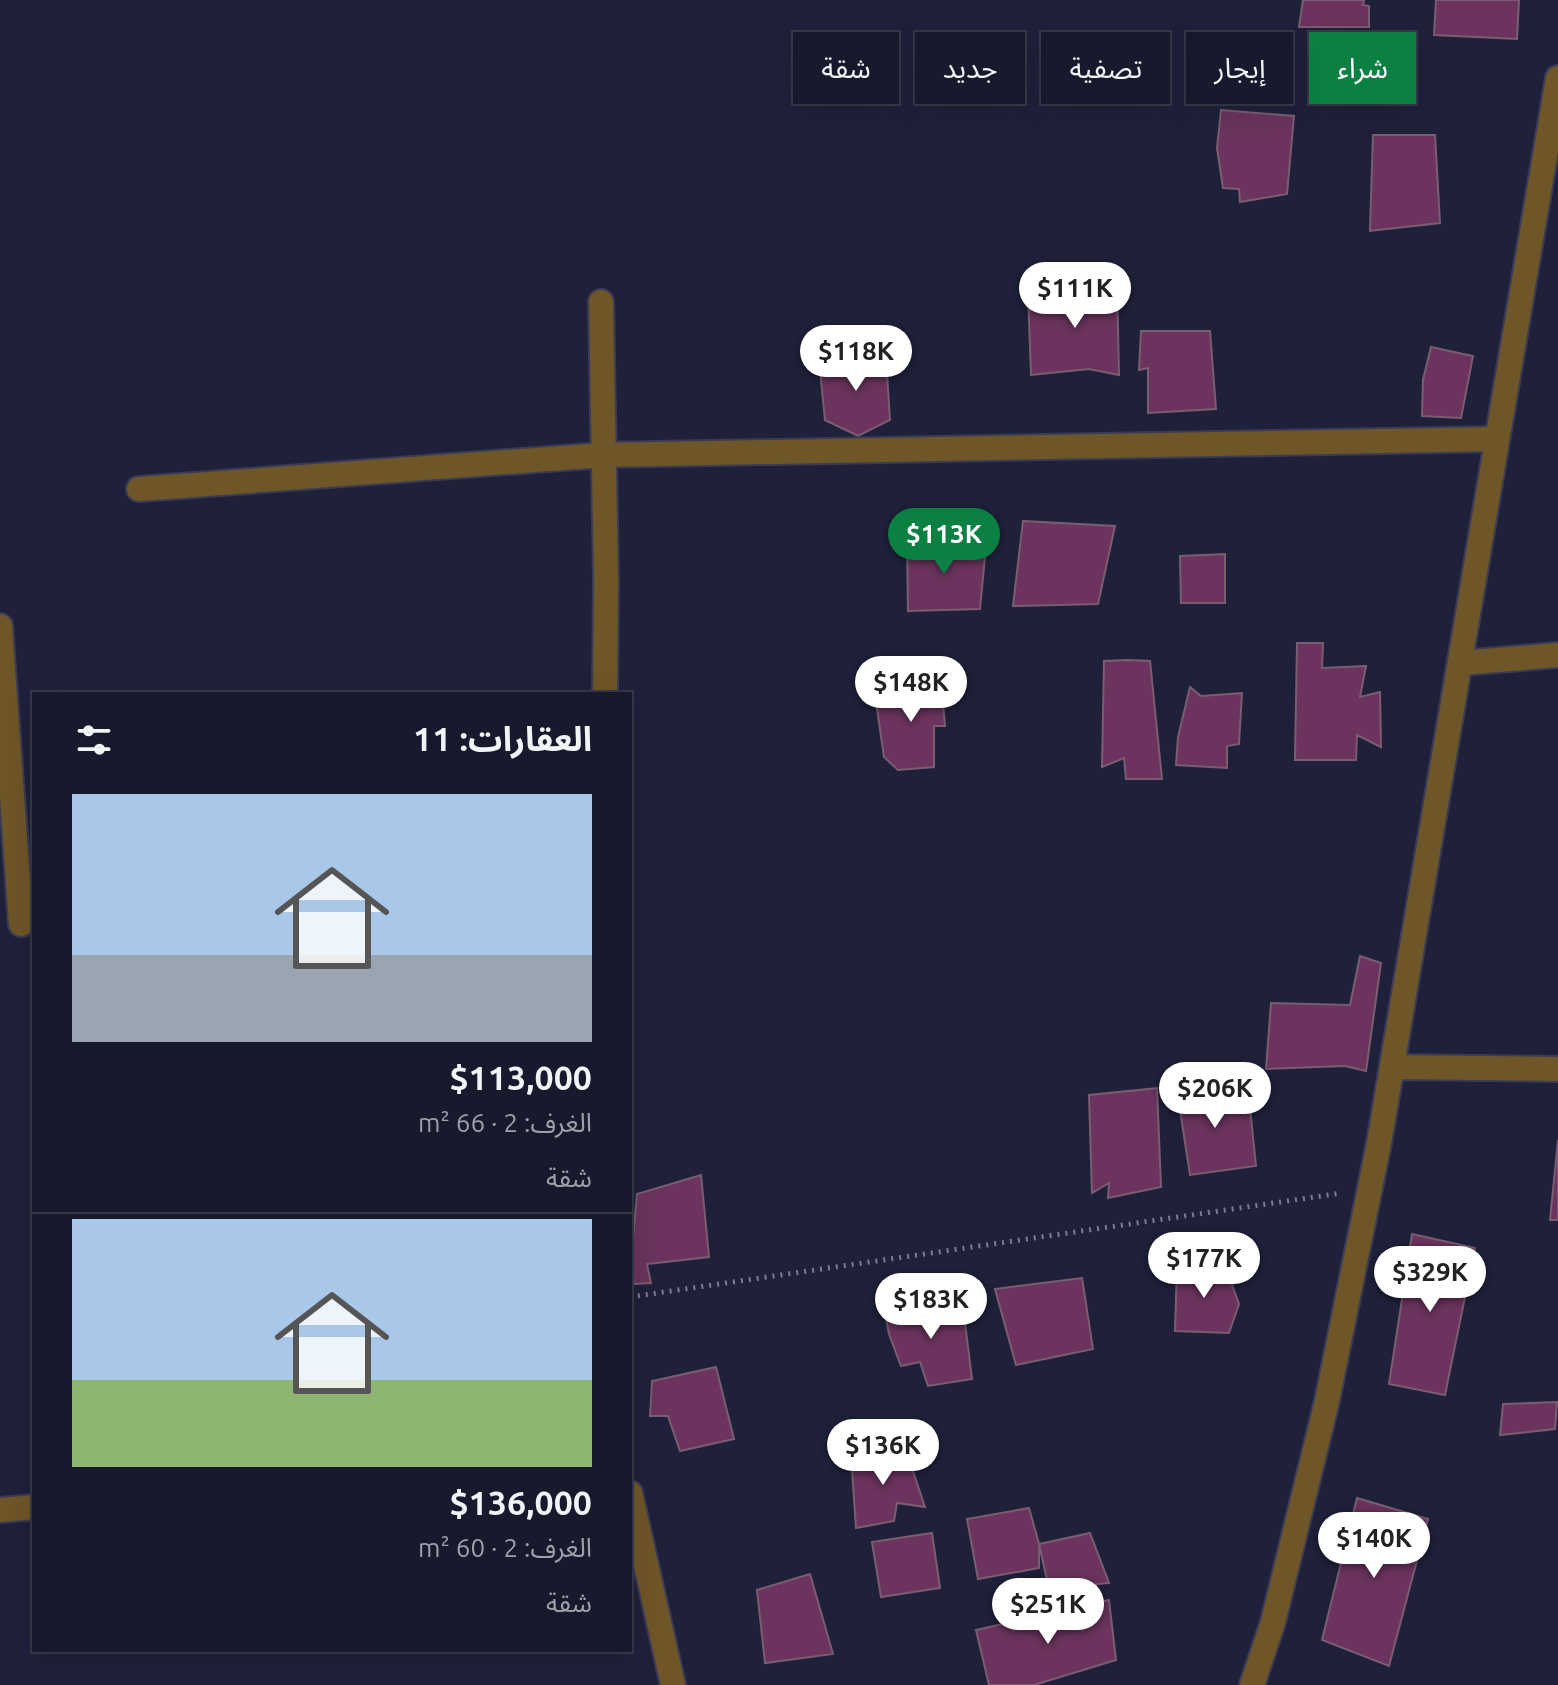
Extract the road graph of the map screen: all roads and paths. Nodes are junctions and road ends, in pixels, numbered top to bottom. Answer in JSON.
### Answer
{"nodes":[{"id":1,"x":1558,"y":78,"type":"edge"},
{"id":2,"x":601,"y":302,"type":"dead end"},
{"id":3,"x":1497,"y":439,"type":"junction"},
{"id":4,"x":603,"y":455,"type":"junction"},
{"id":5,"x":139,"y":489,"type":"dead end"},
{"id":6,"x":0,"y":626,"type":"edge"},
{"id":7,"x":1558,"y":655,"type":"edge"},
{"id":8,"x":1460,"y":663,"type":"junction"},
{"id":9,"x":605,"y":692,"type":"edge"},
{"id":10,"x":18,"y":924,"type":"edge"},
{"id":11,"x":1392,"y":1067,"type":"junction"},
{"id":12,"x":1558,"y":1069,"type":"edge"},
{"id":13,"x":1370,"y":1189,"type":"junction"},
{"id":14,"x":632,"y":1297,"type":"edge"},
{"id":15,"x":632,"y":1502,"type":"edge"},
{"id":16,"x":32,"y":1507,"type":"edge"},
{"id":17,"x":0,"y":1510,"type":"edge"},
{"id":18,"x":673,"y":1685,"type":"edge"},
{"id":19,"x":1252,"y":1685,"type":"edge"}],
"edges":[{"from":1,"to":3,"type":"street"},
{"from":2,"to":4,"type":"street"},
{"from":3,"to":4,"type":"street"},
{"from":3,"to":8,"type":"street"},
{"from":4,"to":5,"type":"street"},
{"from":4,"to":9,"type":"street"},
{"from":6,"to":10,"type":"street"},
{"from":7,"to":8,"type":"street"},
{"from":8,"to":11,"type":"street"},
{"from":11,"to":12,"type":"street"},
{"from":11,"to":13,"type":"street"},
{"from":13,"to":14,"type":"path"},
{"from":13,"to":19,"type":"street"},
{"from":15,"to":18,"type":"street"},
{"from":16,"to":17,"type":"street"}]}
